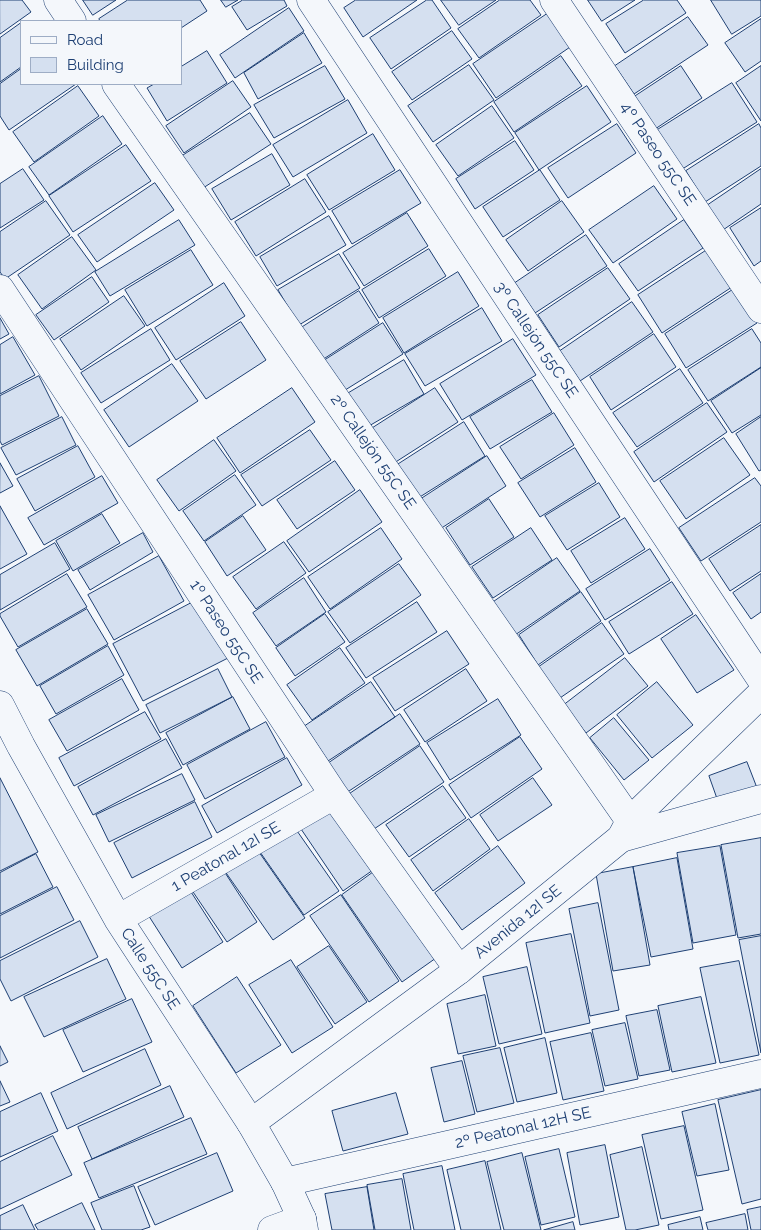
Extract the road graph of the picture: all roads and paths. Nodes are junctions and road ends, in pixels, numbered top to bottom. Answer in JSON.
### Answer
{"nodes":[{"id":1,"x":58,"y":0,"type":"edge"},
{"id":2,"x":311,"y":0,"type":"edge"},
{"id":3,"x":554,"y":0,"type":"edge"},
{"id":4,"x":71,"y":20,"type":"edge"},
{"id":5,"x":117,"y":85,"type":"edge"},
{"id":6,"x":0,"y":289,"type":"edge"},
{"id":7,"x":761,"y":309,"type":"edge"},
{"id":8,"x":761,"y":679,"type":"edge"},
{"id":9,"x":761,"y":694,"type":"edge"},
{"id":10,"x":0,"y":706,"type":"edge"},
{"id":11,"x":11,"y":751,"type":"edge"},
{"id":12,"x":334,"y":795,"type":"junction"},
{"id":13,"x":761,"y":799,"type":"edge"},
{"id":14,"x":625,"y":830,"type":"junction"},
{"id":15,"x":118,"y":919,"type":"junction"},
{"id":16,"x":459,"y":970,"type":"junction"},
{"id":17,"x":761,"y":1074,"type":"edge"},
{"id":18,"x":250,"y":1123,"type":"junction"},
{"id":19,"x":285,"y":1182,"type":"junction"},
{"id":20,"x":303,"y":1225,"type":"edge"},
{"id":21,"x":272,"y":1230,"type":"edge"}],
"edges":[{"from":1,"to":4,"type":"street"},
{"from":2,"to":8,"type":"street","name":"3º Callejón 55C SE"},
{"from":3,"to":7,"type":"street","name":"4º Paseo 55C SE"},
{"from":5,"to":14,"type":"street","name":"2º Callejón 55C SE"},
{"from":6,"to":12,"type":"street","name":"1º Paseo 55C SE"},
{"from":9,"to":14,"type":"street","name":"Avenida 12I SE"},
{"from":10,"to":11,"type":"street","name":"Calle 55C SE"},
{"from":11,"to":15,"type":"street","name":"Calle 55C SE"},
{"from":12,"to":15,"type":"street","name":"1 Peatonal 12I SE"},
{"from":12,"to":16,"type":"street","name":"1º Paseo 55C SE"},
{"from":13,"to":14,"type":"street"},
{"from":14,"to":16,"type":"street","name":"Avenida 12I SE"},
{"from":15,"to":18,"type":"street","name":"Calle 55C SE"},
{"from":16,"to":18,"type":"street","name":"Avenida 12I SE"},
{"from":17,"to":19,"type":"street","name":"2º Peatonal 12H SE"},
{"from":18,"to":19,"type":"street","name":"Calle 55C SE"},
{"from":19,"to":20,"type":"street","name":"Calle 55C SE"},
{"from":20,"to":21,"type":"street"}]}
